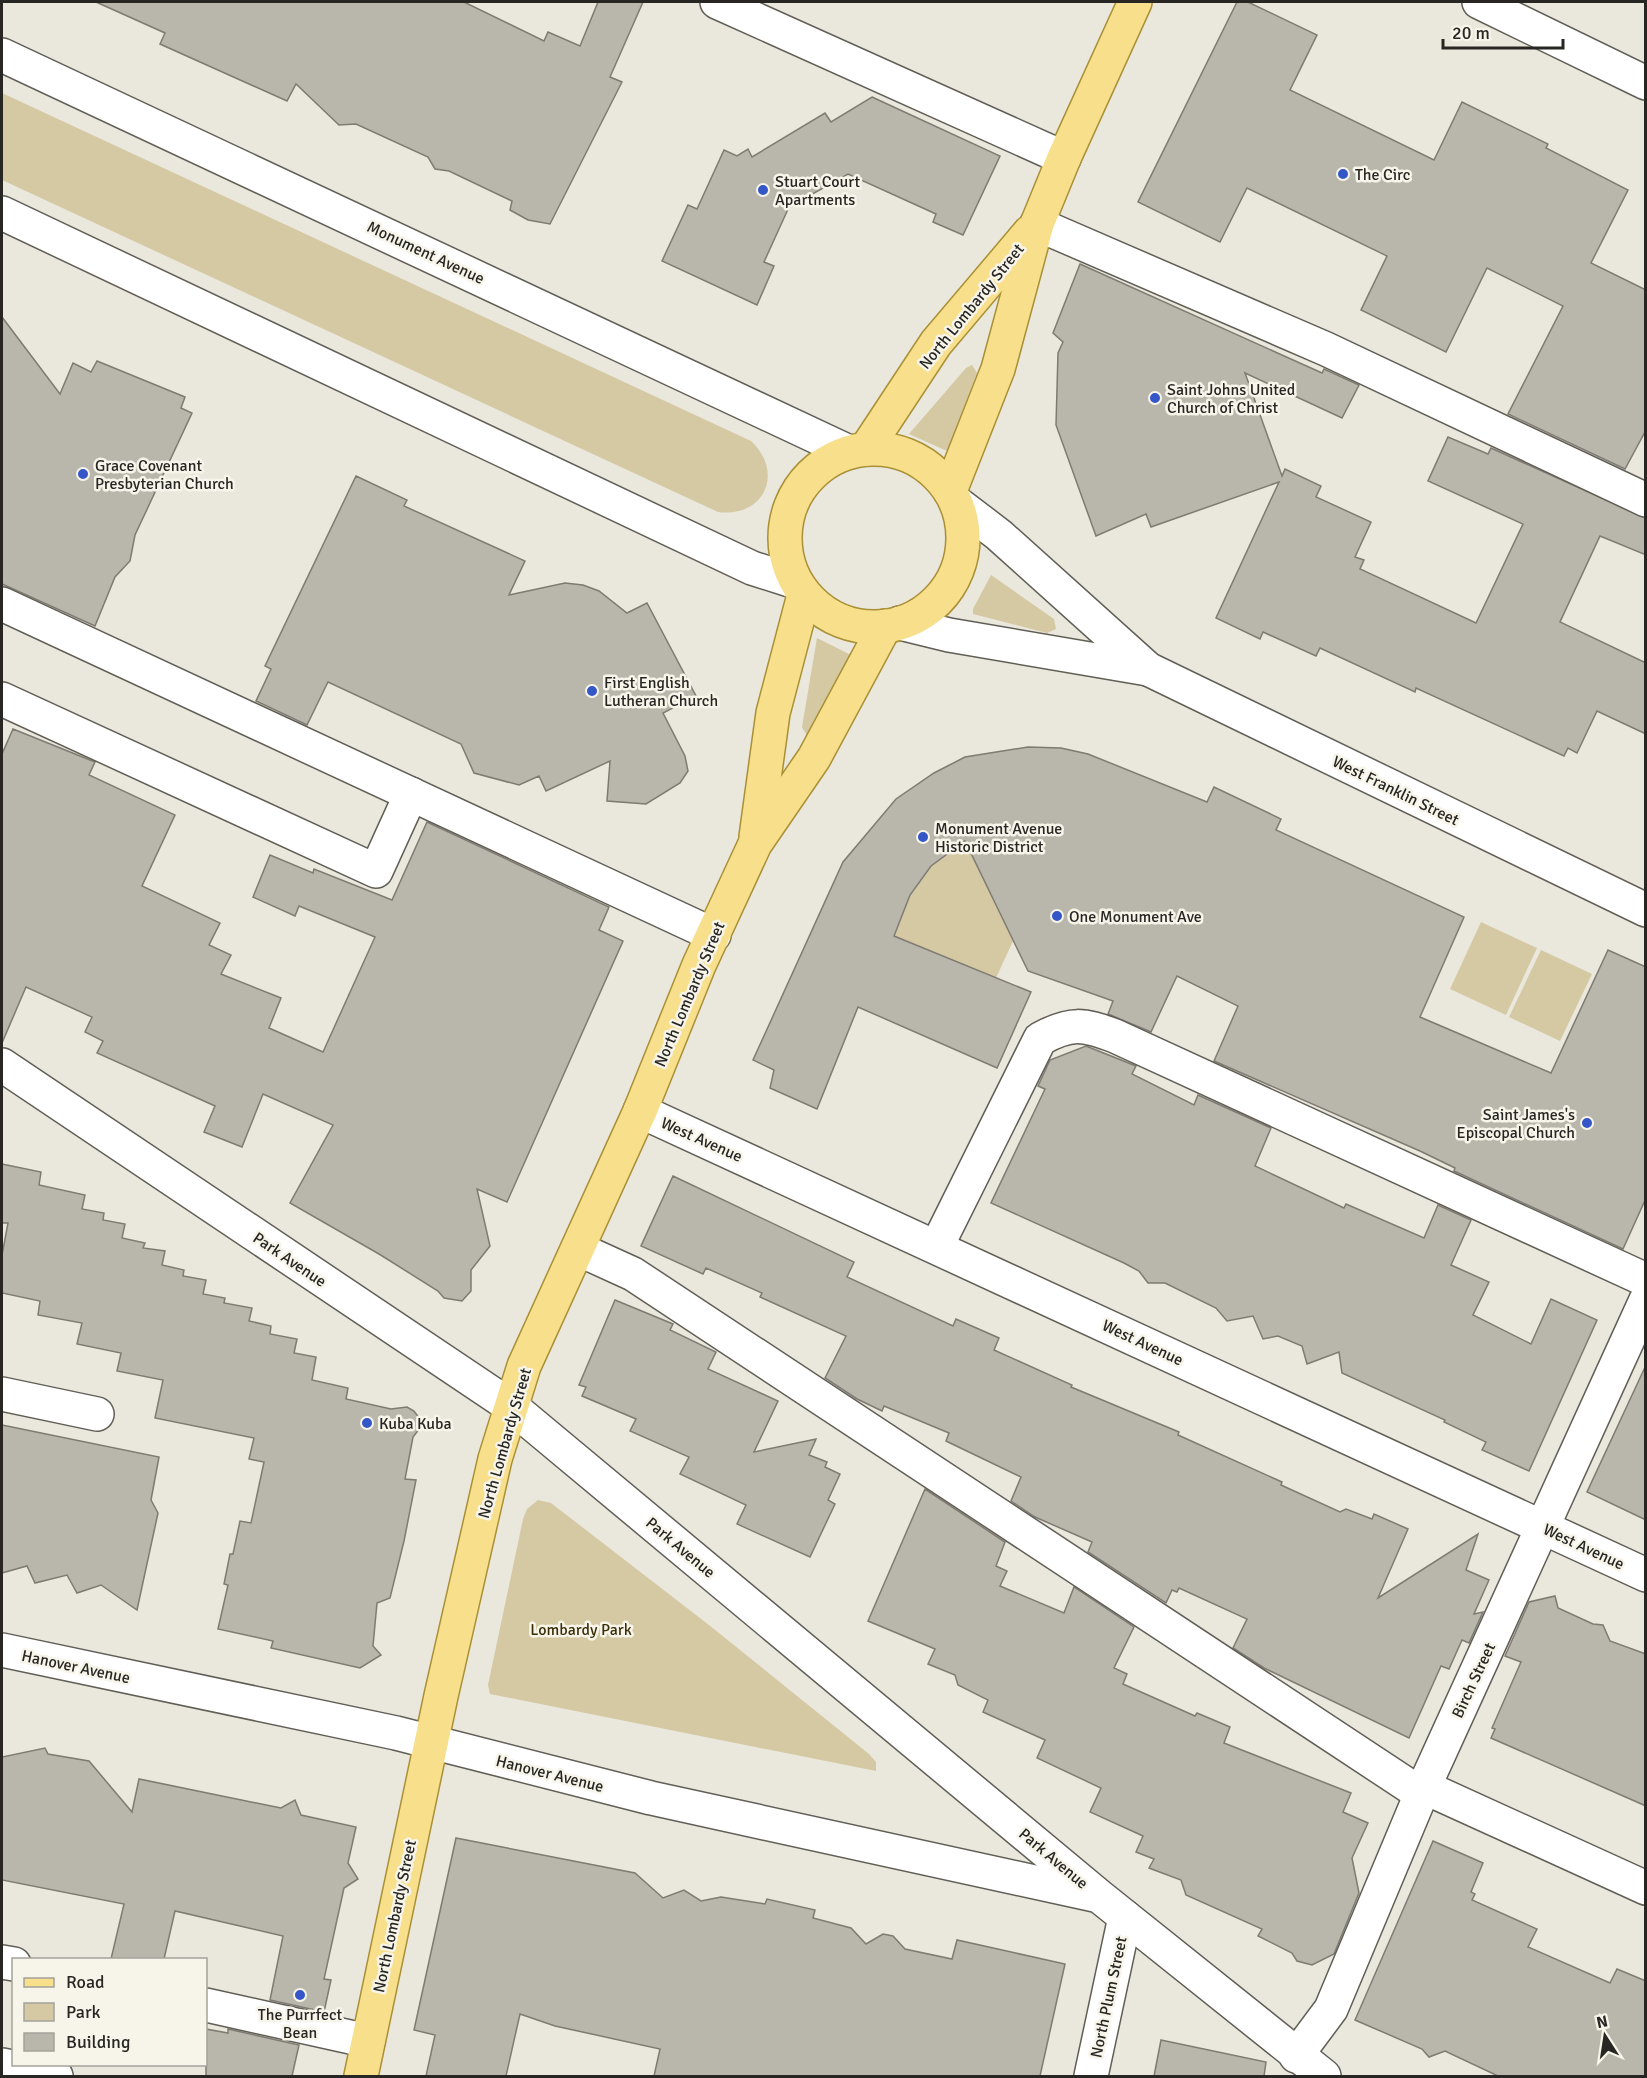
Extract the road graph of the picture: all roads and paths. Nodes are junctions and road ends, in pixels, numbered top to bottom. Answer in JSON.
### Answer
{"nodes":[{"id":1,"x":717,"y":2,"type":"edge"},
{"id":2,"x":1135,"y":2,"type":"edge"},
{"id":3,"x":1479,"y":2,"type":"edge"},
{"id":4,"x":2,"y":55,"type":"edge"},
{"id":5,"x":1646,"y":83,"type":"edge"},
{"id":6,"x":1064,"y":158,"type":"junction"},
{"id":7,"x":2,"y":213,"type":"edge"},
{"id":8,"x":1037,"y":224,"type":"junction"},
{"id":9,"x":857,"y":450,"type":"junction"},
{"id":10,"x":954,"y":497,"type":"junction"},
{"id":11,"x":1646,"y":500,"type":"edge"},
{"id":12,"x":800,"y":589,"type":"junction"},
{"id":13,"x":2,"y":604,"type":"edge"},
{"id":14,"x":892,"y":624,"type":"junction"},
{"id":15,"x":1148,"y":669,"type":"junction"},
{"id":16,"x":2,"y":699,"type":"edge"},
{"id":17,"x":411,"y":794,"type":"junction"},
{"id":18,"x":754,"y":844,"type":"junction"},
{"id":19,"x":1646,"y":910,"type":"edge"},
{"id":20,"x":714,"y":935,"type":"junction"},
{"id":21,"x":2,"y":1065,"type":"edge"},
{"id":22,"x":640,"y":1111,"type":"junction"},
{"id":23,"x":937,"y":1246,"type":"junction"},
{"id":24,"x":579,"y":1249,"type":"junction"},
{"id":25,"x":1646,"y":1280,"type":"edge"},
{"id":26,"x":1646,"y":1300,"type":"edge"},
{"id":27,"x":2,"y":1394,"type":"edge"},
{"id":28,"x":512,"y":1407,"type":"junction"},
{"id":29,"x":97,"y":1414,"type":"dead end"},
{"id":30,"x":1543,"y":1527,"type":"junction"},
{"id":31,"x":1646,"y":1575,"type":"edge"},
{"id":32,"x":2,"y":1650,"type":"edge"},
{"id":33,"x":431,"y":1743,"type":"junction"},
{"id":34,"x":1423,"y":1790,"type":"junction"},
{"id":35,"x":1646,"y":1888,"type":"edge"},
{"id":36,"x":1099,"y":1896,"type":"junction"},
{"id":37,"x":1125,"y":1917,"type":"junction"},
{"id":38,"x":207,"y":2005,"type":"edge"},
{"id":39,"x":368,"y":2041,"type":"junction"},
{"id":40,"x":1296,"y":2056,"type":"junction"},
{"id":41,"x":2,"y":2065,"type":"edge"},
{"id":42,"x":56,"y":2076,"type":"edge"},
{"id":43,"x":361,"y":2076,"type":"edge"},
{"id":44,"x":1091,"y":2076,"type":"edge"},
{"id":45,"x":1324,"y":2076,"type":"edge"}],
"edges":[{"from":1,"to":6,"type":"street"},
{"from":2,"to":6,"type":"main road","name":"North Lombardy Street"},
{"from":3,"to":5,"type":"street"},
{"from":4,"to":9,"type":"street","name":"Monument Avenue"},
{"from":6,"to":8,"type":"main road","name":"North Lombardy Street"},
{"from":7,"to":12,"type":"street"},
{"from":8,"to":9,"type":"main road","name":"North Lombardy Street"},
{"from":8,"to":10,"type":"main road","name":"North Lombardy Street"},
{"from":8,"to":11,"type":"street"},
{"from":9,"to":10,"type":"main road"},
{"from":9,"to":12,"type":"main road"},
{"from":10,"to":14,"type":"main road"},
{"from":10,"to":15,"type":"street","name":"West Franklin Street"},
{"from":12,"to":14,"type":"main road"},
{"from":12,"to":18,"type":"main road","name":"North Lombardy Street"},
{"from":13,"to":17,"type":"street"},
{"from":14,"to":15,"type":"street","name":"West Franklin Street"},
{"from":14,"to":18,"type":"main road","name":"North Lombardy Street"},
{"from":15,"to":19,"type":"street","name":"West Franklin Street"},
{"from":16,"to":17,"type":"street"},
{"from":17,"to":20,"type":"street"},
{"from":18,"to":20,"type":"main road","name":"North Lombardy Street"},
{"from":20,"to":22,"type":"main road","name":"North Lombardy Street"},
{"from":21,"to":28,"type":"street","name":"Park Avenue"},
{"from":22,"to":23,"type":"street","name":"West Avenue"},
{"from":22,"to":24,"type":"main road","name":"North Lombardy Street"},
{"from":23,"to":25,"type":"street"},
{"from":23,"to":30,"type":"street","name":"West Avenue"},
{"from":24,"to":28,"type":"main road","name":"North Lombardy Street"},
{"from":24,"to":34,"type":"street"},
{"from":26,"to":30,"type":"street","name":"Birch Street"},
{"from":27,"to":29,"type":"street"},
{"from":28,"to":33,"type":"main road","name":"North Lombardy Street"},
{"from":28,"to":36,"type":"street","name":"Park Avenue"},
{"from":30,"to":31,"type":"street","name":"West Avenue"},
{"from":30,"to":34,"type":"street","name":"Birch Street"},
{"from":32,"to":33,"type":"street","name":"Hanover Avenue"},
{"from":33,"to":36,"type":"street","name":"Hanover Avenue"},
{"from":33,"to":39,"type":"main road","name":"North Lombardy Street"},
{"from":34,"to":35,"type":"street"},
{"from":34,"to":40,"type":"street","name":"Birch Street"},
{"from":36,"to":37,"type":"street","name":"Park Avenue"},
{"from":37,"to":40,"type":"street","name":"Park Avenue"},
{"from":37,"to":44,"type":"street","name":"North Plum Street"},
{"from":38,"to":39,"type":"street"},
{"from":39,"to":43,"type":"main road","name":"North Lombardy Street"},
{"from":40,"to":45,"type":"street","name":"Park Avenue"},
{"from":41,"to":42,"type":"street"}]}
